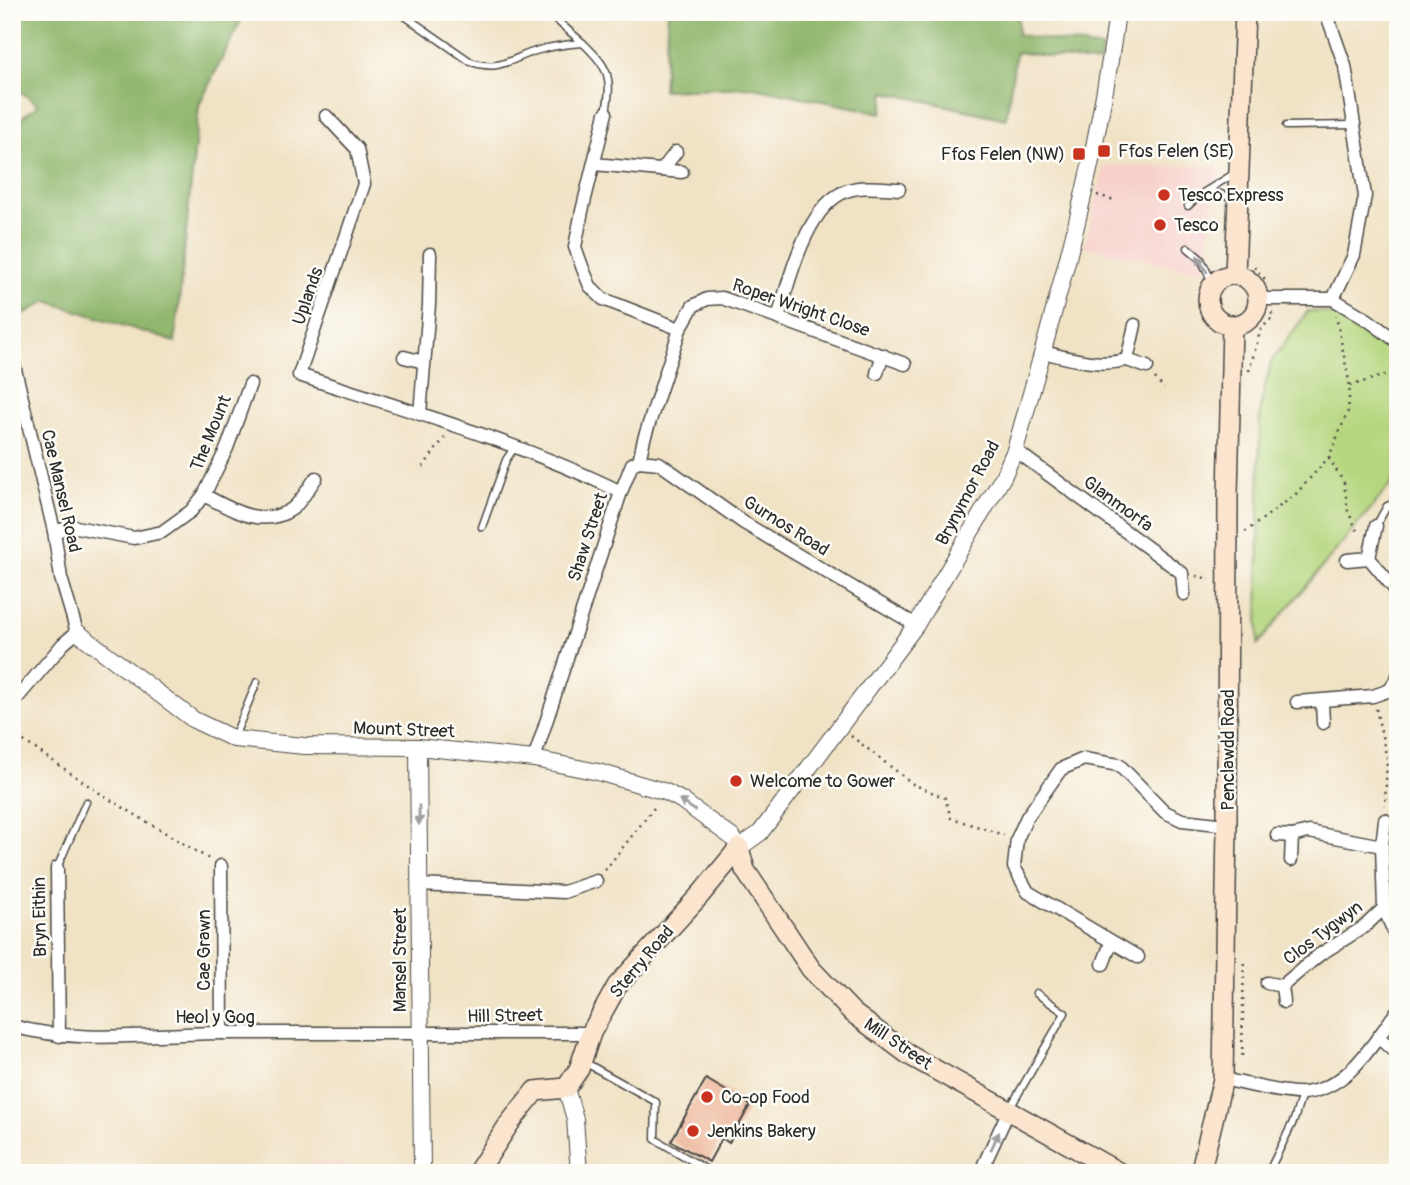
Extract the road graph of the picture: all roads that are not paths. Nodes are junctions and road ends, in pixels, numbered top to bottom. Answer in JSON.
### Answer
{"nodes":[{"id":1,"x":399,"y":12,"type":"edge"},
{"id":2,"x":547,"y":12,"type":"edge"},
{"id":3,"x":1117,"y":12,"type":"edge"},
{"id":4,"x":1245,"y":12,"type":"edge"},
{"id":5,"x":1325,"y":12,"type":"edge"},
{"id":6,"x":583,"y":43,"type":"junction"},
{"id":7,"x":606,"y":113,"type":"joint"},
{"id":8,"x":326,"y":116,"type":"dead end"},
{"id":9,"x":1354,"y":125,"type":"junction"},
{"id":10,"x":1286,"y":126,"type":"dead end"},
{"id":11,"x":676,"y":152,"type":"dead end"},
{"id":12,"x":594,"y":164,"type":"junction"},
{"id":13,"x":662,"y":170,"type":"junction"},
{"id":14,"x":682,"y":172,"type":"dead end"},
{"id":15,"x":1238,"y":172,"type":"junction"},
{"id":16,"x":899,"y":189,"type":"dead end"},
{"id":17,"x":1208,"y":190,"type":"junction"},
{"id":18,"x":1237,"y":200,"type":"junction"},
{"id":19,"x":1188,"y":206,"type":"dead end"},
{"id":20,"x":1188,"y":248,"type":"dead end"},
{"id":21,"x":430,"y":254,"type":"dead end"},
{"id":22,"x":1235,"y":275,"type":"junction"},
{"id":23,"x":1213,"y":284,"type":"junction"},
{"id":24,"x":1262,"y":299,"type":"junction"},
{"id":25,"x":1333,"y":299,"type":"junction"},
{"id":26,"x":778,"y":318,"type":"junction"},
{"id":27,"x":1232,"y":325,"type":"junction"},
{"id":28,"x":1135,"y":326,"type":"dead end"},
{"id":29,"x":680,"y":329,"type":"junction"},
{"id":30,"x":1398,"y":342,"type":"edge"},
{"id":31,"x":1043,"y":352,"type":"junction"},
{"id":32,"x":883,"y":355,"type":"junction"},
{"id":33,"x":12,"y":357,"type":"edge"},
{"id":34,"x":404,"y":357,"type":"dead end"},
{"id":35,"x":1127,"y":360,"type":"junction"},
{"id":36,"x":424,"y":362,"type":"junction"},
{"id":37,"x":905,"y":364,"type":"dead end"},
{"id":38,"x":1147,"y":367,"type":"dead end"},
{"id":39,"x":877,"y":373,"type":"dead end"},
{"id":40,"x":250,"y":384,"type":"dead end"},
{"id":41,"x":420,"y":414,"type":"junction"},
{"id":42,"x":514,"y":448,"type":"junction"},
{"id":43,"x":1015,"y":450,"type":"junction"},
{"id":44,"x":639,"y":461,"type":"junction"},
{"id":45,"x":316,"y":478,"type":"dead end"},
{"id":46,"x":621,"y":492,"type":"junction"},
{"id":47,"x":204,"y":495,"type":"junction"},
{"id":48,"x":1398,"y":502,"type":"edge"},
{"id":49,"x":1376,"y":526,"type":"joint"},
{"id":50,"x":482,"y":527,"type":"dead end"},
{"id":51,"x":54,"y":531,"type":"junction"},
{"id":52,"x":1369,"y":558,"type":"junction"},
{"id":53,"x":1347,"y":560,"type":"dead end"},
{"id":54,"x":1398,"y":593,"type":"edge"},
{"id":55,"x":1184,"y":594,"type":"dead end"},
{"id":56,"x":916,"y":625,"type":"junction"},
{"id":57,"x":77,"y":632,"type":"junction"},
{"id":58,"x":1398,"y":676,"type":"edge"},
{"id":59,"x":257,"y":682,"type":"dead end"},
{"id":60,"x":1322,"y":701,"type":"junction"},
{"id":61,"x":1297,"y":702,"type":"dead end"},
{"id":62,"x":12,"y":704,"type":"edge"},
{"id":63,"x":1323,"y":723,"type":"dead end"},
{"id":64,"x":234,"y":739,"type":"junction"},
{"id":65,"x":418,"y":747,"type":"junction"},
{"id":66,"x":534,"y":759,"type":"junction"},
{"id":67,"x":86,"y":802,"type":"dead end"},
{"id":68,"x":1385,"y":820,"type":"road end"},
{"id":69,"x":1227,"y":825,"type":"junction"},
{"id":70,"x":1277,"y":835,"type":"dead end"},
{"id":71,"x":1292,"y":836,"type":"junction"},
{"id":72,"x":1382,"y":846,"type":"junction"},
{"id":73,"x":739,"y":848,"type":"junction"},
{"id":74,"x":1291,"y":860,"type":"dead end"},
{"id":75,"x":221,"y":866,"type":"road end"},
{"id":76,"x":57,"y":868,"type":"joint"},
{"id":77,"x":596,"y":881,"type":"road end"},
{"id":78,"x":419,"y":885,"type":"junction"},
{"id":79,"x":1384,"y":908,"type":"junction"},
{"id":80,"x":1398,"y":942,"type":"edge"},
{"id":81,"x":1111,"y":943,"type":"junction"},
{"id":82,"x":1138,"y":957,"type":"dead end"},
{"id":83,"x":1103,"y":964,"type":"dead end"},
{"id":84,"x":1267,"y":983,"type":"dead end"},
{"id":85,"x":1282,"y":986,"type":"junction"},
{"id":86,"x":1036,"y":993,"type":"dead end"},
{"id":87,"x":1284,"y":1002,"type":"dead end"},
{"id":88,"x":1398,"y":1010,"type":"edge"},
{"id":89,"x":12,"y":1026,"type":"edge"},
{"id":90,"x":222,"y":1033,"type":"junction"},
{"id":91,"x":591,"y":1033,"type":"junction"},
{"id":92,"x":419,"y":1035,"type":"junction"},
{"id":93,"x":59,"y":1036,"type":"junction"},
{"id":94,"x":1378,"y":1037,"type":"junction"},
{"id":95,"x":1398,"y":1055,"type":"edge"},
{"id":96,"x":582,"y":1059,"type":"junction"},
{"id":97,"x":1231,"y":1081,"type":"junction"},
{"id":98,"x":566,"y":1088,"type":"junction"},
{"id":99,"x":1302,"y":1094,"type":"junction"},
{"id":100,"x":1009,"y":1110,"type":"junction"},
{"id":101,"x":1271,"y":1167,"type":"dead end"},
{"id":102,"x":422,"y":1173,"type":"edge"},
{"id":103,"x":477,"y":1173,"type":"edge"},
{"id":104,"x":579,"y":1173,"type":"edge"},
{"id":105,"x":712,"y":1173,"type":"edge"},
{"id":106,"x":980,"y":1173,"type":"edge"},
{"id":107,"x":1120,"y":1173,"type":"edge"},
{"id":108,"x":1200,"y":1173,"type":"edge"}],
"edges":[{"from":1,"to":6,"type":"lane"},
{"from":2,"to":6,"type":"lane"},
{"from":3,"to":31,"type":"street","name":"Brynymor Road"},
{"from":4,"to":15,"type":"main road"},
{"from":5,"to":9,"type":"street"},
{"from":6,"to":7,"type":"lane"},
{"from":7,"to":12,"type":"street"},
{"from":8,"to":41,"type":"street","name":"Uplands"},
{"from":9,"to":10,"type":"lane"},
{"from":9,"to":25,"type":"street"},
{"from":11,"to":13,"type":"street"},
{"from":12,"to":13,"type":"street"},
{"from":12,"to":29,"type":"street"},
{"from":13,"to":14,"type":"street"},
{"from":15,"to":17,"type":"lane"},
{"from":15,"to":18,"type":"main road"},
{"from":16,"to":26,"type":"street"},
{"from":17,"to":18,"type":"lane"},
{"from":17,"to":19,"type":"lane"},
{"from":18,"to":22,"type":"main road"},
{"from":23,"to":20,"type":"lane","one_way":true},
{"from":21,"to":36,"type":"street"},
{"from":22,"to":23,"type":"main road"},
{"from":22,"to":24,"type":"main road"},
{"from":23,"to":27,"type":"main road"},
{"from":24,"to":25,"type":"street"},
{"from":24,"to":27,"type":"main road"},
{"from":25,"to":30,"type":"street"},
{"from":26,"to":29,"type":"street","name":"Roper Wright Close"},
{"from":26,"to":32,"type":"street","name":"Roper Wright Close"},
{"from":27,"to":69,"type":"main road","name":"Penclawdd Road"},
{"from":28,"to":35,"type":"street"},
{"from":29,"to":44,"type":"street","name":"Shaw Street"},
{"from":31,"to":35,"type":"street"},
{"from":31,"to":43,"type":"street","name":"Brynymor Road"},
{"from":32,"to":37,"type":"street","name":"Roper Wright Close"},
{"from":32,"to":39,"type":"street","name":"Roper Wright Close"},
{"from":33,"to":51,"type":"street","name":"Cae Mansel Road"},
{"from":34,"to":36,"type":"street"},
{"from":35,"to":38,"type":"street"},
{"from":36,"to":41,"type":"street"},
{"from":40,"to":47,"type":"street","name":"The Mount"},
{"from":41,"to":42,"type":"street","name":"Uplands"},
{"from":42,"to":46,"type":"street","name":"Uplands"},
{"from":42,"to":50,"type":"lane"},
{"from":43,"to":55,"type":"street","name":"Glanmorfa"},
{"from":43,"to":56,"type":"street","name":"Brynymor Road"},
{"from":44,"to":46,"type":"street","name":"Shaw Street"},
{"from":44,"to":56,"type":"street","name":"Gurnos Road"},
{"from":45,"to":47,"type":"street","name":"The Mount"},
{"from":46,"to":66,"type":"street","name":"Shaw Street"},
{"from":47,"to":51,"type":"street","name":"The Mount"},
{"from":48,"to":49,"type":"lane"},
{"from":49,"to":52,"type":"street"},
{"from":51,"to":57,"type":"street","name":"Cae Mansel Road"},
{"from":52,"to":53,"type":"street"},
{"from":52,"to":54,"type":"street"},
{"from":56,"to":73,"type":"street","name":"Brynymor Road"},
{"from":57,"to":62,"type":"street"},
{"from":57,"to":64,"type":"street","name":"Mount Street"},
{"from":58,"to":60,"type":"street"},
{"from":59,"to":64,"type":"lane"},
{"from":60,"to":61,"type":"street"},
{"from":60,"to":63,"type":"street"},
{"from":64,"to":65,"type":"street","name":"Mount Street"},
{"from":65,"to":66,"type":"street","name":"Mount Street"},
{"from":65,"to":78,"type":"street","name":"Mansel Street","one_way":true},
{"from":73,"to":66,"type":"street","name":"Mount Street","one_way":true},
{"from":67,"to":76,"type":"lane","name":"Bryn Eithin"},
{"from":68,"to":72,"type":"street","name":"Clos Tygwyn"},
{"from":69,"to":81,"type":"street"},
{"from":69,"to":97,"type":"main road","name":"Penclawdd Road"},
{"from":70,"to":71,"type":"street"},
{"from":71,"to":72,"type":"street"},
{"from":71,"to":74,"type":"street"},
{"from":72,"to":79,"type":"street","name":"Clos Tygwyn"},
{"from":73,"to":91,"type":"main road","name":"Sterry Road"},
{"from":73,"to":100,"type":"main road","name":"Mill Street"},
{"from":75,"to":90,"type":"street","name":"Cae Grawn"},
{"from":76,"to":93,"type":"street","name":"Bryn Eithin"},
{"from":77,"to":78,"type":"street"},
{"from":78,"to":92,"type":"street","name":"Mansel Street"},
{"from":79,"to":80,"type":"street","name":"Clos Tygwyn"},
{"from":79,"to":85,"type":"street","name":"Clos Tygwyn"},
{"from":81,"to":82,"type":"street"},
{"from":81,"to":83,"type":"street"},
{"from":84,"to":85,"type":"street","name":"Clos Tygwyn"},
{"from":85,"to":87,"type":"street","name":"Clos Tygwyn"},
{"from":86,"to":100,"type":"lane"},
{"from":88,"to":94,"type":"street"},
{"from":89,"to":93,"type":"street","name":"Heol y Gog"},
{"from":90,"to":92,"type":"street","name":"Heol y Gog"},
{"from":90,"to":93,"type":"street","name":"Heol y Gog"},
{"from":91,"to":92,"type":"street","name":"Hill Street"},
{"from":91,"to":96,"type":"main road","name":"Sterry Road"},
{"from":92,"to":102,"type":"street","name":"Mansel Street"},
{"from":94,"to":95,"type":"street"},
{"from":94,"to":99,"type":"street"},
{"from":96,"to":98,"type":"main road","name":"Sterry Road"},
{"from":96,"to":105,"type":"lane"},
{"from":97,"to":99,"type":"street"},
{"from":97,"to":108,"type":"main road","name":"Penclawdd Road"},
{"from":98,"to":103,"type":"main road"},
{"from":98,"to":104,"type":"street"},
{"from":99,"to":101,"type":"lane"},
{"from":106,"to":100,"type":"street","one_way":true},
{"from":100,"to":107,"type":"main road","name":"Mill Street"}]}
